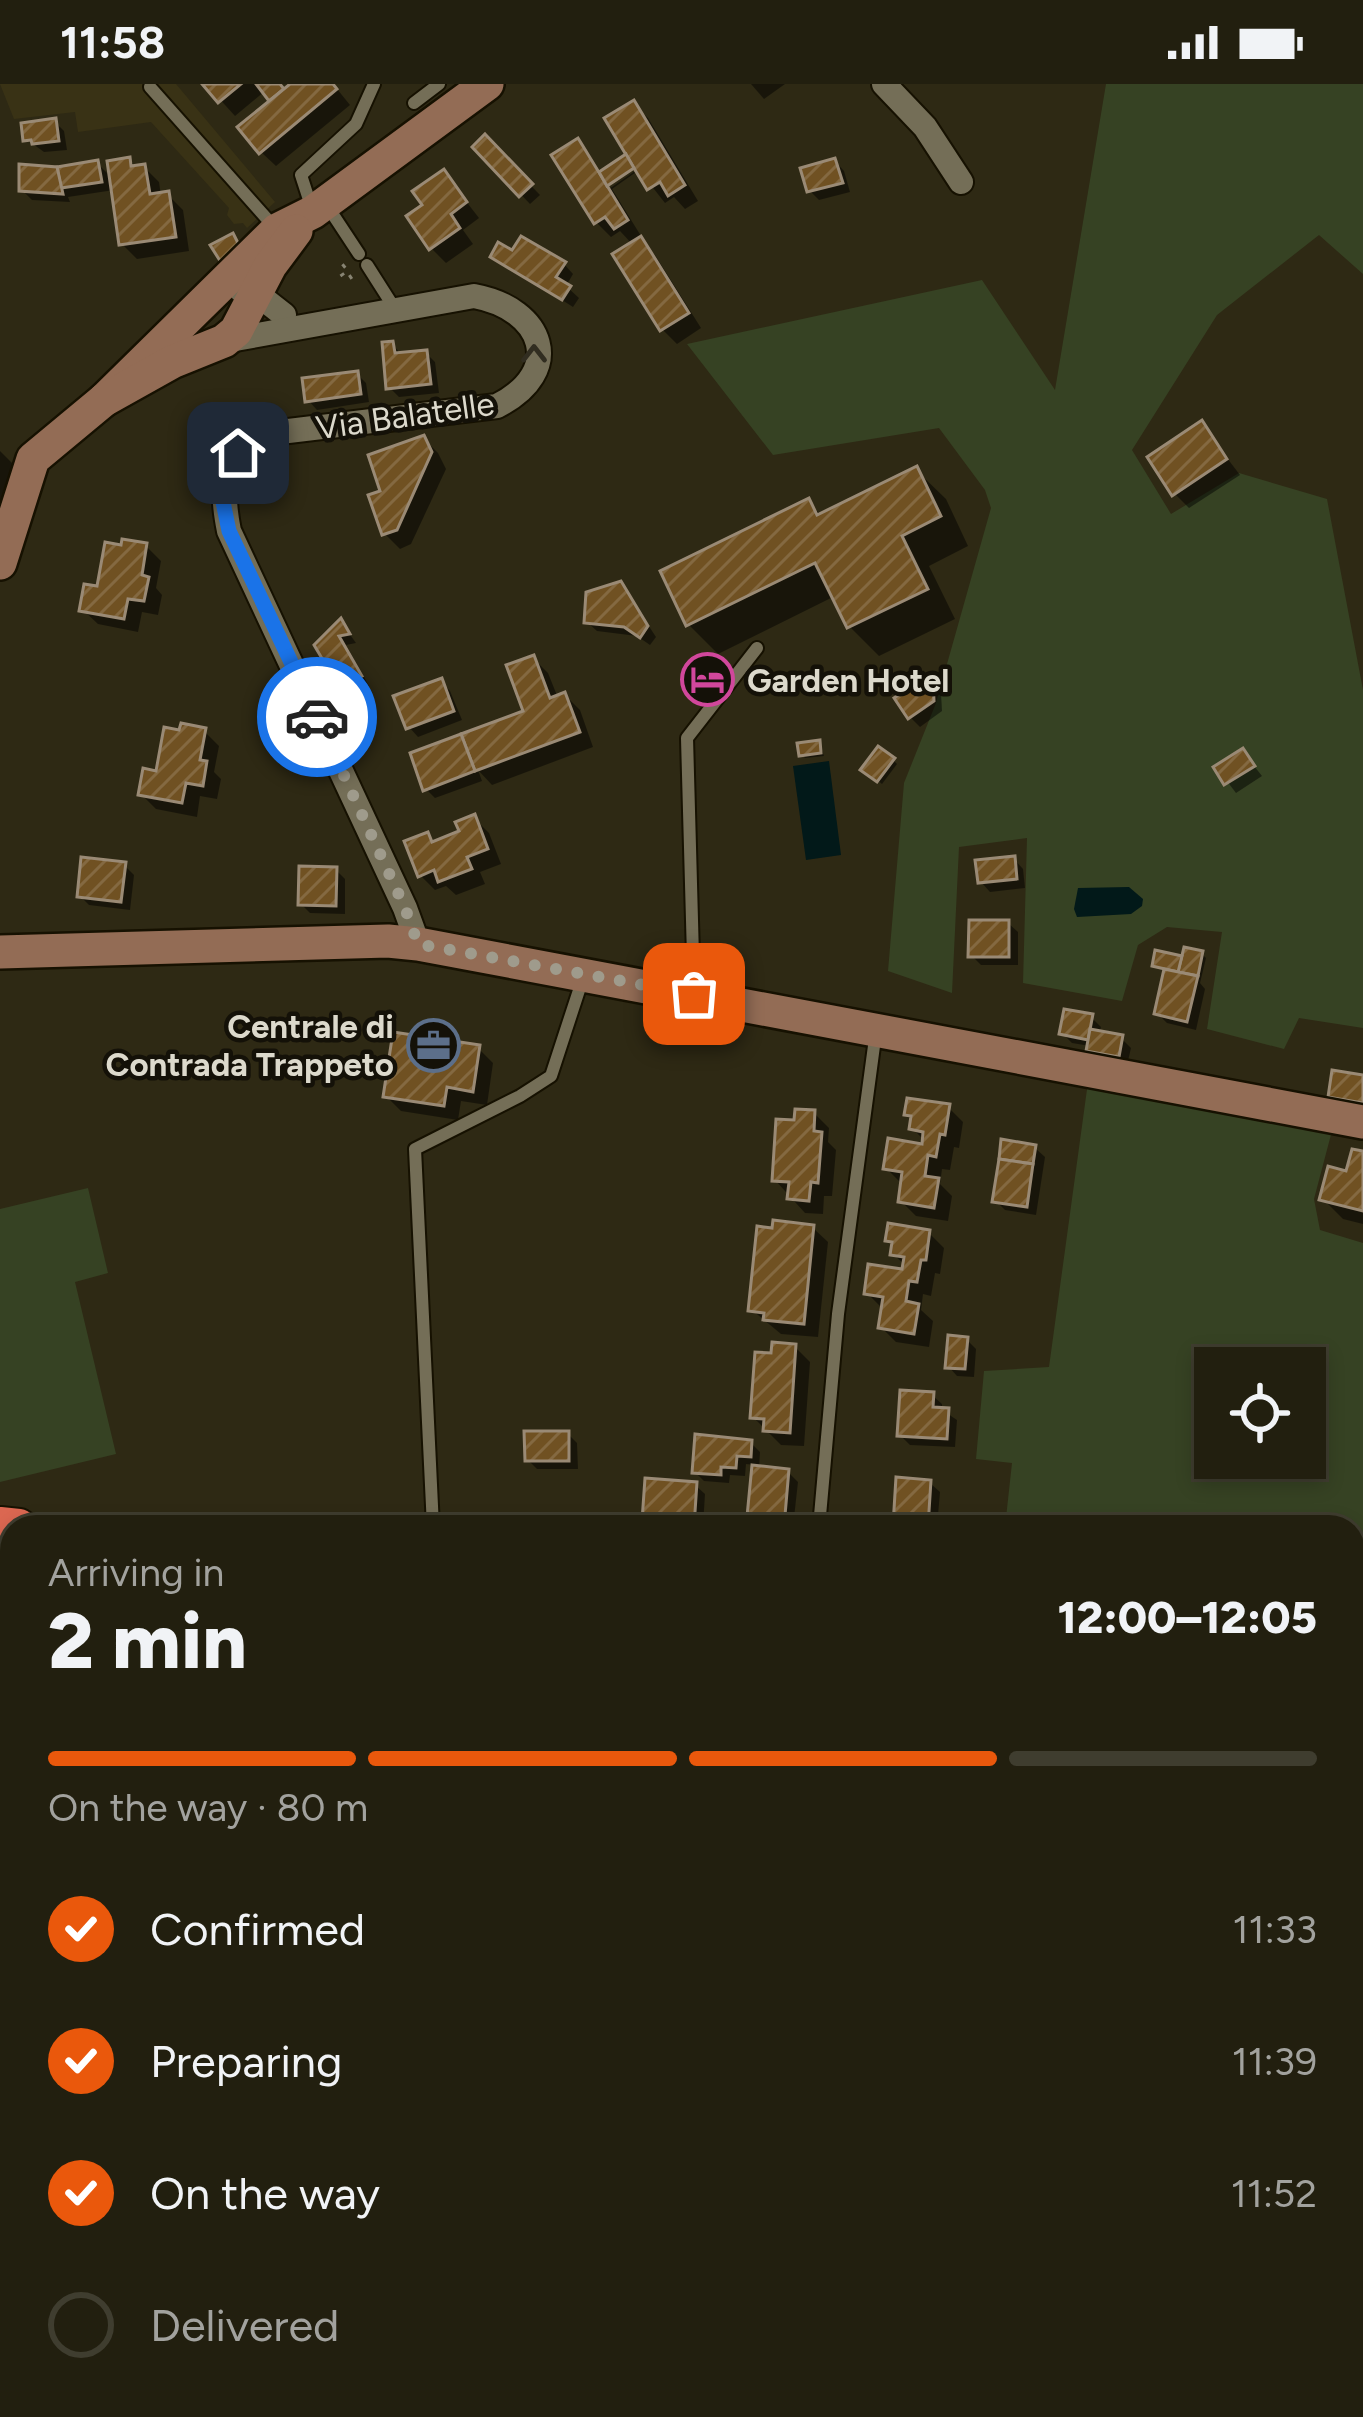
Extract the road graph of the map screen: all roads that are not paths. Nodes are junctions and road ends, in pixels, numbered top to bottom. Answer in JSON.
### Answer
{"nodes":[{"id":1,"x":374,"y":84,"type":"edge"},
{"id":2,"x":487,"y":84,"type":"edge"},
{"id":3,"x":884,"y":84,"type":"edge"},
{"id":4,"x":150,"y":87,"type":"dead end"},
{"id":5,"x":444,"y":93,"type":"edge"},
{"id":6,"x":414,"y":103,"type":"dead end"},
{"id":7,"x":961,"y":182,"type":"dead end"},
{"id":8,"x":319,"y":208,"type":"junction"},
{"id":9,"x":277,"y":230,"type":"junction"},
{"id":10,"x":263,"y":280,"type":"junction"},
{"id":11,"x":210,"y":295,"type":"junction"},
{"id":12,"x":396,"y":310,"type":"junction"},
{"id":13,"x":313,"y":325,"type":"junction"},
{"id":14,"x":224,"y":341,"type":"junction"},
{"id":15,"x":104,"y":400,"type":"junction"},
{"id":16,"x":0,"y":563,"type":"edge"},
{"id":17,"x":757,"y":648,"type":"dead end"},
{"id":18,"x":418,"y":944,"type":"junction"},
{"id":19,"x":0,"y":952,"type":"edge"},
{"id":20,"x":584,"y":977,"type":"junction"},
{"id":21,"x":694,"y":994,"type":"junction"},
{"id":22,"x":877,"y":1030,"type":"junction"},
{"id":23,"x":1363,"y":1122,"type":"edge"},
{"id":24,"x":432,"y":1515,"type":"edge"},
{"id":25,"x":820,"y":1515,"type":"edge"}],
"edges":[{"from":1,"to":8,"type":"lane"},
{"from":2,"to":5,"type":"main road"},
{"from":3,"to":7,"type":"street"},
{"from":4,"to":9,"type":"lane"},
{"from":5,"to":6,"type":"lane"},
{"from":5,"to":8,"type":"main road"},
{"from":8,"to":9,"type":"main road"},
{"from":8,"to":10,"type":"main road"},
{"from":8,"to":12,"type":"lane"},
{"from":9,"to":11,"type":"main road"},
{"from":10,"to":11,"type":"street"},
{"from":10,"to":13,"type":"street"},
{"from":10,"to":14,"type":"main road"},
{"from":11,"to":15,"type":"main road"},
{"from":12,"to":13,"type":"street","name":"Via Balatelle"},
{"from":18,"to":12,"type":"street","name":"Via Balatelle","one_way":true},
{"from":13,"to":14,"type":"street","name":"Via Balatelle"},
{"from":14,"to":15,"type":"main road"},
{"from":15,"to":16,"type":"main road"},
{"from":17,"to":21,"type":"lane"},
{"from":18,"to":19,"type":"main road"},
{"from":18,"to":20,"type":"main road"},
{"from":20,"to":21,"type":"main road"},
{"from":20,"to":24,"type":"lane"},
{"from":21,"to":22,"type":"main road"},
{"from":22,"to":23,"type":"main road"},
{"from":22,"to":25,"type":"lane"}]}
